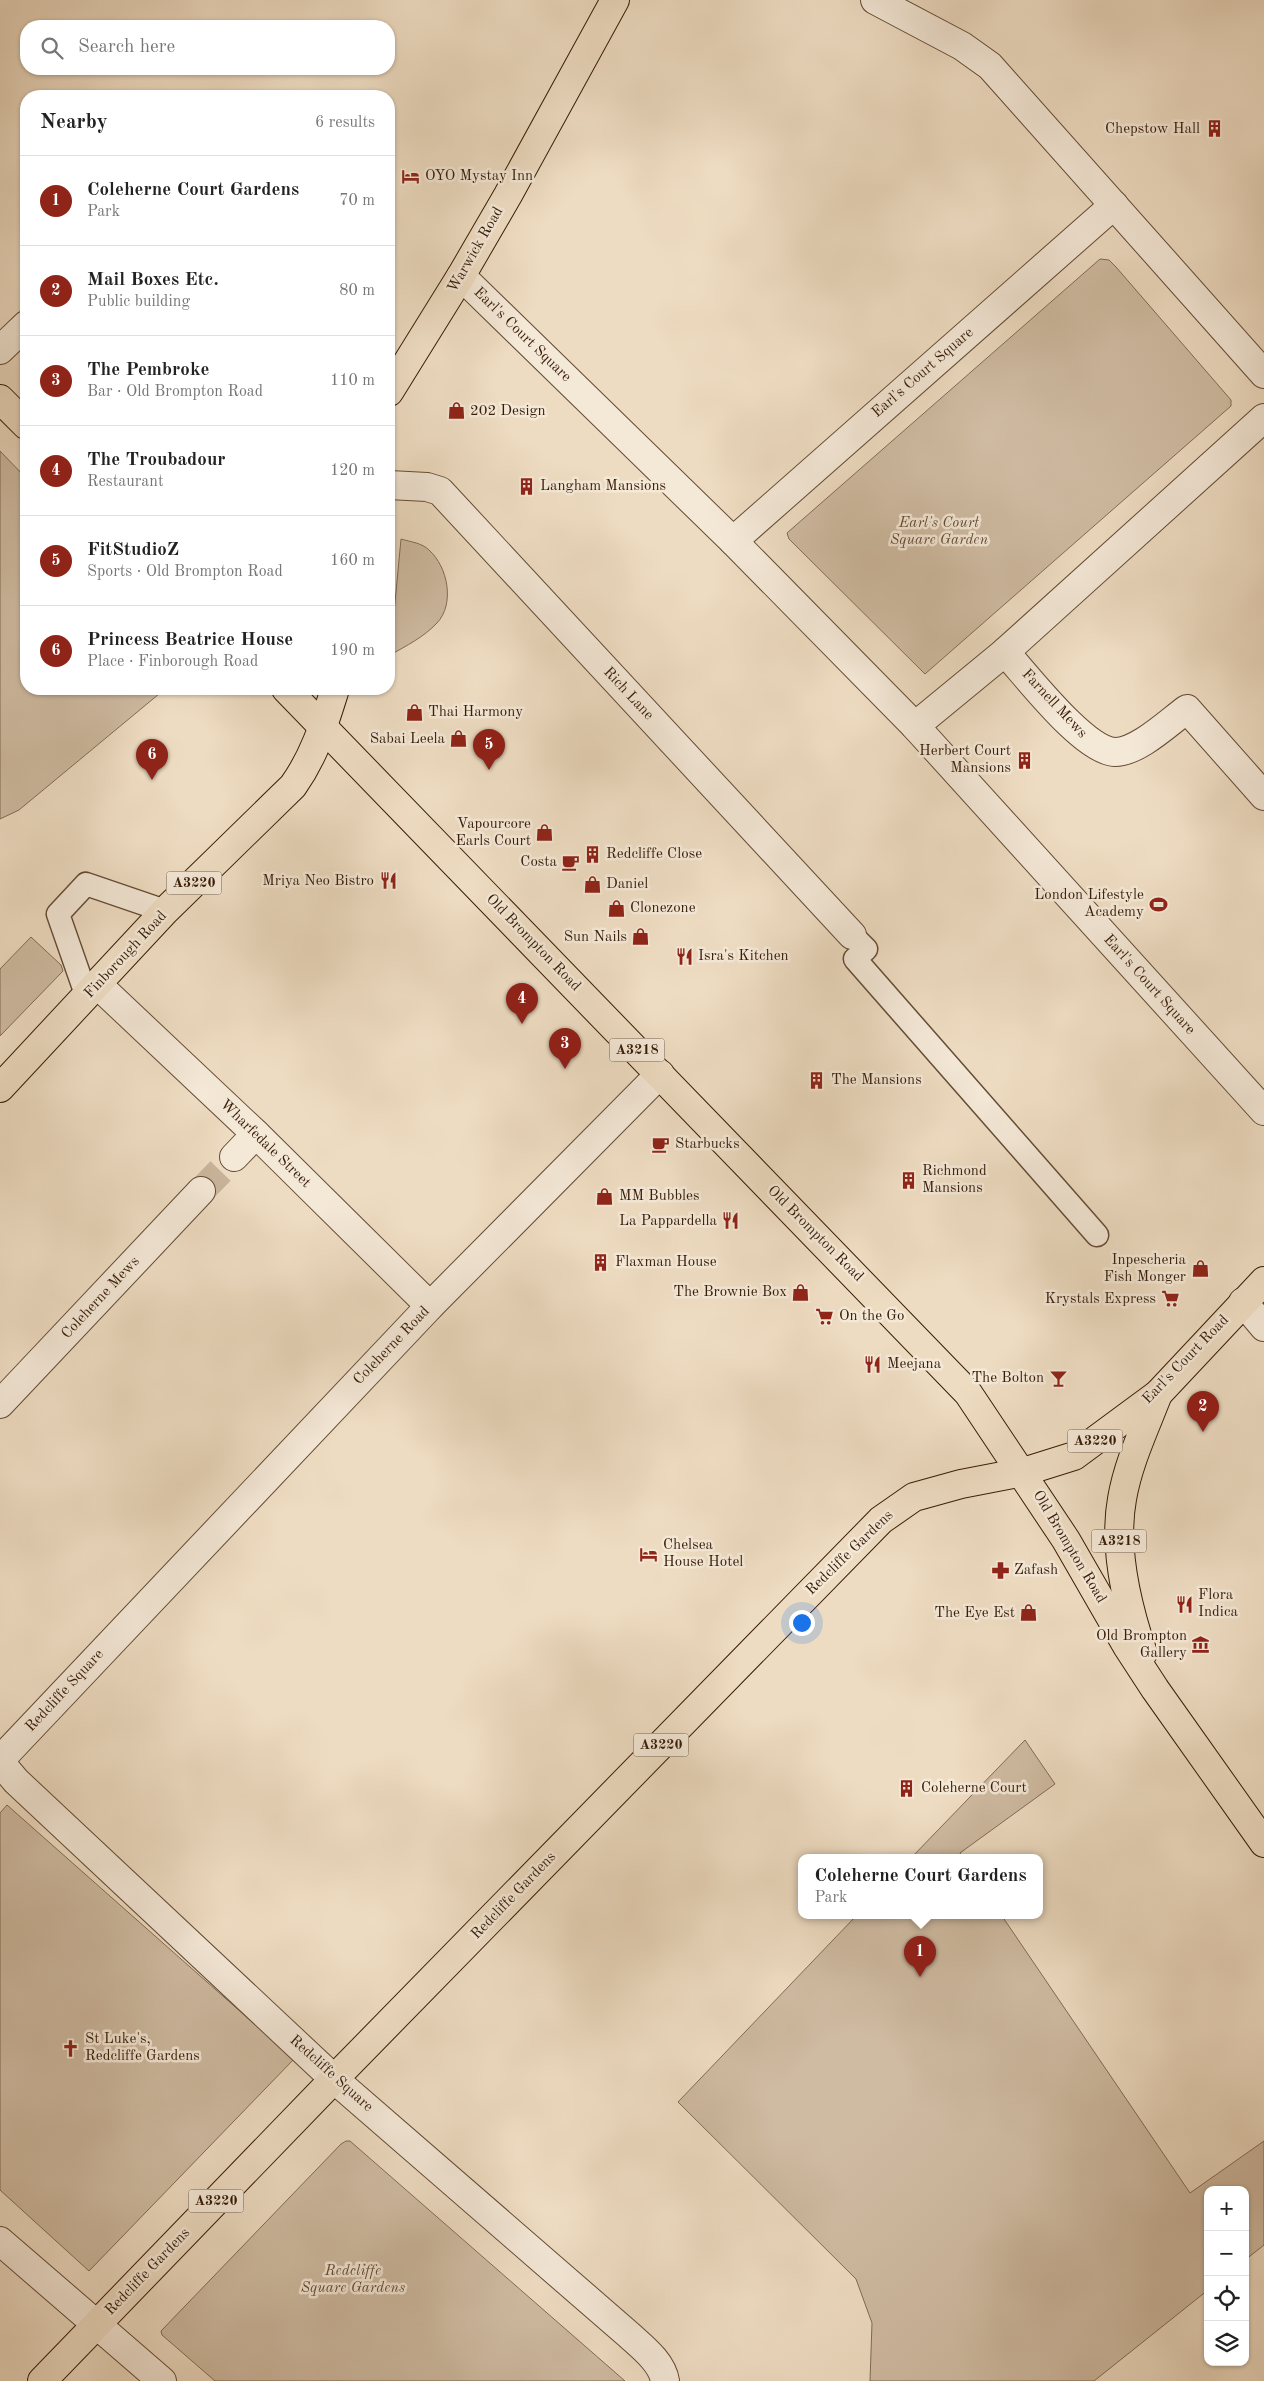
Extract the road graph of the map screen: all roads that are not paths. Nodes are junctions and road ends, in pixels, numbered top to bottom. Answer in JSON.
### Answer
{"nodes":[{"id":1,"x":615,"y":0,"type":"edge"},
{"id":2,"x":875,"y":0,"type":"edge"},
{"id":3,"x":1114,"y":205,"type":"junction"},
{"id":4,"x":461,"y":276,"type":"junction"},
{"id":5,"x":20,"y":331,"type":"edge"},
{"id":6,"x":0,"y":350,"type":"edge"},
{"id":7,"x":1264,"y":374,"type":"edge"},
{"id":8,"x":395,"y":382,"type":"edge"},
{"id":9,"x":0,"y":398,"type":"edge"},
{"id":10,"x":1264,"y":418,"type":"edge"},
{"id":11,"x":20,"y":419,"type":"edge"},
{"id":12,"x":395,"y":485,"type":"edge"},
{"id":13,"x":733,"y":541,"type":"junction"},
{"id":14,"x":1006,"y":652,"type":"junction"},
{"id":15,"x":292,"y":695,"type":"edge"},
{"id":16,"x":333,"y":695,"type":"edge"},
{"id":17,"x":915,"y":726,"type":"junction"},
{"id":18,"x":324,"y":727,"type":"junction"},
{"id":19,"x":1264,"y":796,"type":"edge"},
{"id":20,"x":165,"y":911,"type":"junction"},
{"id":21,"x":852,"y":935,"type":"joint"},
{"id":22,"x":93,"y":991,"type":"junction"},
{"id":23,"x":660,"y":1074,"type":"junction"},
{"id":24,"x":0,"y":1088,"type":"edge"},
{"id":25,"x":1264,"y":1111,"type":"edge"},
{"id":26,"x":256,"y":1134,"type":"junction"},
{"id":27,"x":234,"y":1157,"type":"tunnel mouth"},
{"id":28,"x":201,"y":1191,"type":"tunnel mouth"},
{"id":29,"x":1097,"y":1235,"type":"dead end"},
{"id":30,"x":1264,"y":1281,"type":"edge"},
{"id":31,"x":1243,"y":1302,"type":"junction"},
{"id":32,"x":430,"y":1306,"type":"junction"},
{"id":33,"x":1264,"y":1327,"type":"edge"},
{"id":34,"x":1158,"y":1394,"type":"junction"},
{"id":35,"x":0,"y":1404,"type":"edge"},
{"id":36,"x":1023,"y":1472,"type":"junction"},
{"id":37,"x":129,"y":1623,"type":"joint"},
{"id":38,"x":1155,"y":1689,"type":"junction"},
{"id":39,"x":0,"y":1761,"type":"edge"},
{"id":40,"x":1264,"y":1843,"type":"edge"},
{"id":41,"x":334,"y":2079,"type":"junction"},
{"id":42,"x":0,"y":2241,"type":"edge"},
{"id":43,"x":97,"y":2324,"type":"junction"},
{"id":44,"x":42,"y":2381,"type":"edge"},
{"id":45,"x":162,"y":2381,"type":"edge"},
{"id":46,"x":664,"y":2381,"type":"edge"}],
"edges":[{"from":1,"to":4,"type":"main road","name":"Warwick Road"},
{"from":2,"to":3,"type":"street"},
{"from":3,"to":7,"type":"street"},
{"from":3,"to":13,"type":"street","name":"Earl's Court Square"},
{"from":4,"to":8,"type":"main road","name":"Warwick Road"},
{"from":4,"to":13,"type":"street","name":"Earl's Court Square"},
{"from":5,"to":6,"type":"street"},
{"from":9,"to":11,"type":"main road"},
{"from":10,"to":14,"type":"street"},
{"from":12,"to":21,"type":"street","name":"Rich Lane"},
{"from":13,"to":17,"type":"street","name":"Earl's Court Square"},
{"from":14,"to":17,"type":"street"},
{"from":14,"to":19,"type":"street","name":"Farnell Mews"},
{"from":15,"to":18,"type":"main road","name":"Old Brompton Road","number":"A3218"},
{"from":16,"to":18,"type":"main road","number":"A3220"},
{"from":17,"to":25,"type":"street","name":"Earl's Court Square"},
{"from":18,"to":20,"type":"main road","name":"Finborough Road","number":"A3220"},
{"from":18,"to":23,"type":"main road","name":"Old Brompton Road","number":"A3218"},
{"from":20,"to":22,"type":"main road","name":"Finborough Road","number":"A3220"},
{"from":20,"to":22,"type":"lane"},
{"from":21,"to":29,"type":"lane"},
{"from":22,"to":24,"type":"main road","name":"Finborough Road","number":"A3220"},
{"from":22,"to":26,"type":"street","name":"Wharfedale Street"},
{"from":23,"to":32,"type":"street","name":"Coleherne Road"},
{"from":23,"to":36,"type":"main road","name":"Old Brompton Road","number":"A3218"},
{"from":26,"to":27,"type":"street"},
{"from":26,"to":32,"type":"street","name":"Wharfedale Street"},
{"from":28,"to":35,"type":"street","name":"Coleherne Mews"},
{"from":30,"to":31,"type":"main road","name":"Earl's Court Road","number":"A3220"},
{"from":31,"to":33,"type":"street"},
{"from":31,"to":34,"type":"main road","name":"Earl's Court Road","number":"A3220"},
{"from":32,"to":37,"type":"street","name":"Coleherne Road"},
{"from":34,"to":36,"type":"main road","name":"Earl's Court Road","number":"A3220"},
{"from":34,"to":38,"type":"main road","number":"A3218"},
{"from":36,"to":38,"type":"main road","name":"Old Brompton Road","number":"A3218"},
{"from":36,"to":41,"type":"main road","name":"Redcliffe Gardens","number":"A3220"},
{"from":37,"to":39,"type":"street","name":"Redcliffe Square"},
{"from":38,"to":40,"type":"main road","name":"Old Brompton Road","number":"A3218"},
{"from":39,"to":41,"type":"street","name":"Redcliffe Square"},
{"from":41,"to":43,"type":"main road","name":"Redcliffe Gardens","number":"A3220"},
{"from":41,"to":46,"type":"street","name":"Redcliffe Square"},
{"from":42,"to":43,"type":"street"},
{"from":43,"to":44,"type":"main road","name":"Redcliffe Gardens","number":"A3220"},
{"from":43,"to":45,"type":"street"}]}
